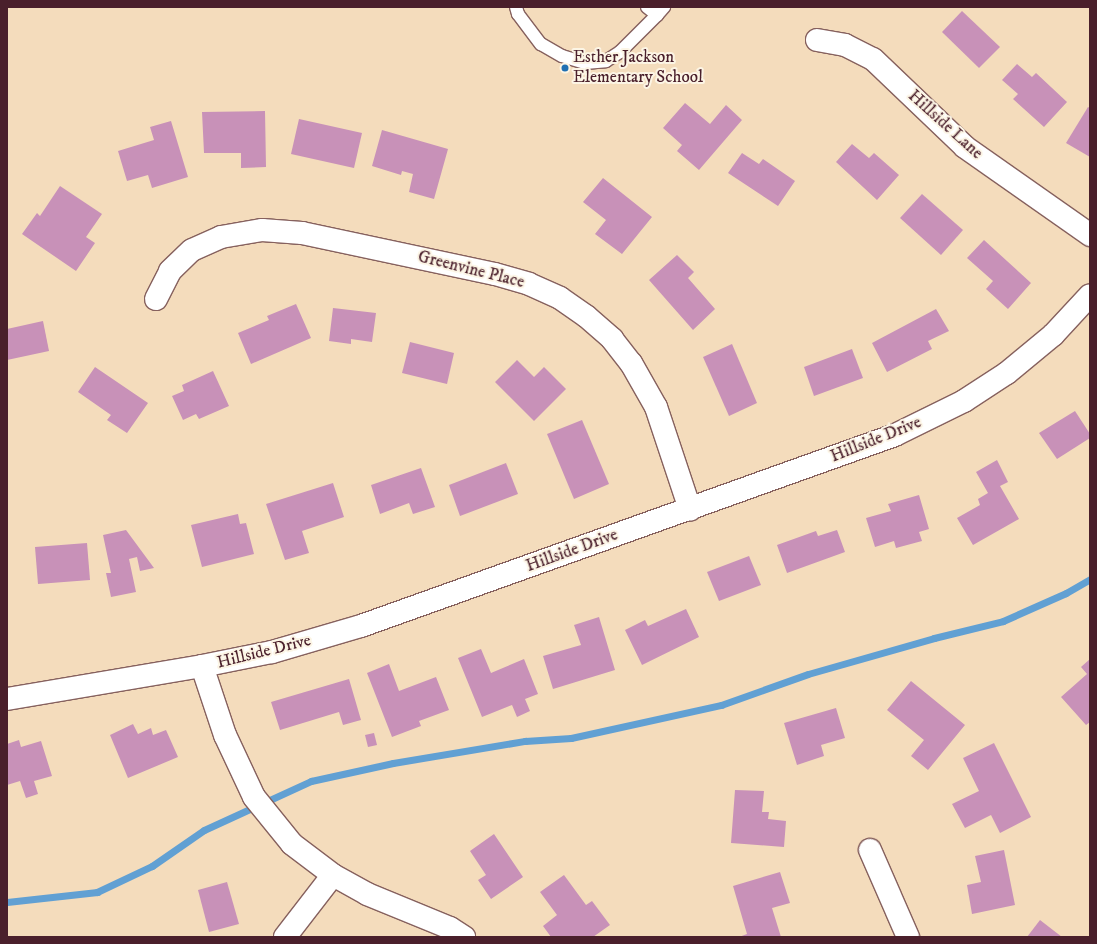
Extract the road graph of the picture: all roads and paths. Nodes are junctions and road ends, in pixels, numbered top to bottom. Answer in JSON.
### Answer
{"nodes":[{"id":1,"x":516,"y":7,"type":"edge"},
{"id":2,"x":647,"y":7,"type":"edge"},
{"id":3,"x":661,"y":11,"type":"edge"},
{"id":4,"x":817,"y":40,"type":"dead end"},
{"id":5,"x":1090,"y":235,"type":"edge"},
{"id":6,"x":1090,"y":295,"type":"edge"},
{"id":7,"x":156,"y":299,"type":"dead end"},
{"id":8,"x":690,"y":509,"type":"junction"},
{"id":9,"x":202,"y":666,"type":"junction"},
{"id":10,"x":7,"y":699,"type":"edge"},
{"id":11,"x":870,"y":850,"type":"dead end"},
{"id":12,"x":333,"y":875,"type":"junction"},
{"id":13,"x":285,"y":937,"type":"edge"},
{"id":14,"x":464,"y":937,"type":"edge"},
{"id":15,"x":908,"y":937,"type":"edge"}],
"edges":[{"from":1,"to":3,"type":"lane"},
{"from":2,"to":3,"type":"lane"},
{"from":4,"to":5,"type":"street","name":"Hillside Lane"},
{"from":6,"to":8,"type":"street","name":"Hillside Drive"},
{"from":7,"to":8,"type":"street","name":"Greenvine Place"},
{"from":8,"to":9,"type":"street","name":"Hillside Drive"},
{"from":9,"to":10,"type":"street","name":"Hillside Drive"},
{"from":9,"to":12,"type":"street"},
{"from":11,"to":15,"type":"street"},
{"from":12,"to":13,"type":"street"},
{"from":12,"to":14,"type":"street"}]}
